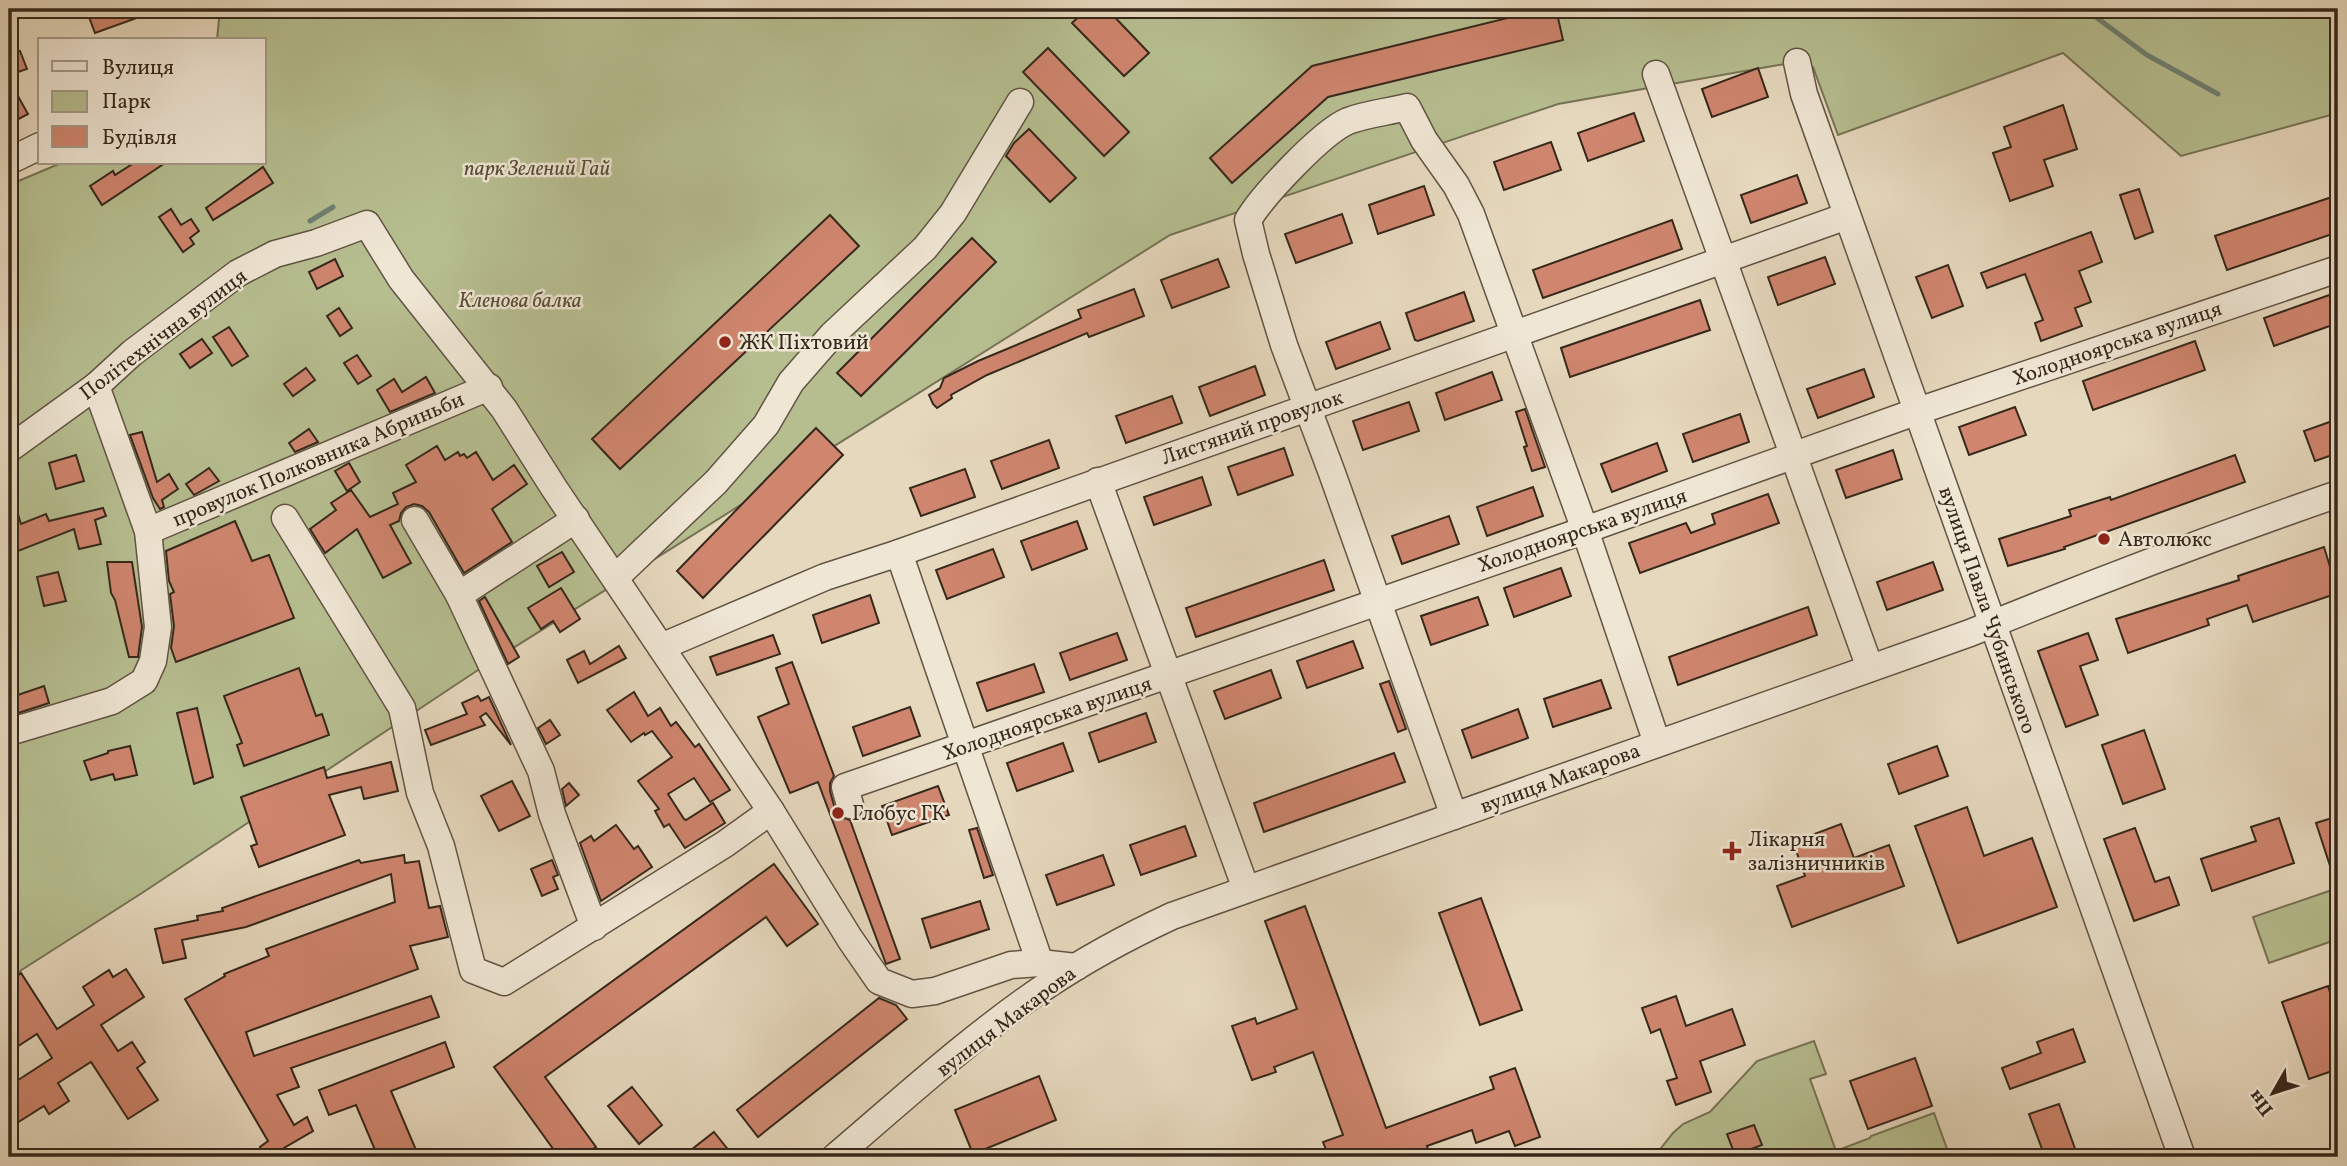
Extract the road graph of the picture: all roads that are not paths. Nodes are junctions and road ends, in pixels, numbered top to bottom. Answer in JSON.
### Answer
{"nodes":[{"id":1,"x":1797,"y":62,"type":"dead end"},
{"id":2,"x":1656,"y":74,"type":"dead end"},
{"id":3,"x":1020,"y":102,"type":"dead end"},
{"id":4,"x":38,"y":147,"type":"edge"},
{"id":5,"x":9,"y":161,"type":"edge"},
{"id":6,"x":1847,"y":216,"type":"junction"},
{"id":7,"x":367,"y":224,"type":"joint"},
{"id":8,"x":1723,"y":260,"type":"junction"},
{"id":9,"x":2338,"y":269,"type":"edge"},
{"id":10,"x":1516,"y":334,"type":"junction"},
{"id":11,"x":96,"y":386,"type":"junction"},
{"id":12,"x":489,"y":387,"type":"junction"},
{"id":13,"x":1307,"y":408,"type":"junction"},
{"id":14,"x":1918,"y":411,"type":"junction"},
{"id":15,"x":9,"y":449,"type":"edge"},
{"id":16,"x":1794,"y":455,"type":"junction"},
{"id":17,"x":1098,"y":481,"type":"junction"},
{"id":18,"x":2338,"y":494,"type":"edge"},
{"id":19,"x":285,"y":518,"type":"dead end"},
{"id":20,"x":576,"y":519,"type":"junction"},
{"id":21,"x":415,"y":520,"type":"dead end"},
{"id":22,"x":1585,"y":530,"type":"junction"},
{"id":23,"x":148,"y":531,"type":"junction"},
{"id":24,"x":899,"y":553,"type":"junction"},
{"id":25,"x":616,"y":577,"type":"junction"},
{"id":26,"x":459,"y":595,"type":"junction"},
{"id":27,"x":1377,"y":601,"type":"junction"},
{"id":28,"x":1992,"y":624,"type":"junction"},
{"id":29,"x":661,"y":647,"type":"junction"},
{"id":30,"x":1870,"y":668,"type":"junction"},
{"id":31,"x":1168,"y":676,"type":"junction"},
{"id":32,"x":9,"y":732,"type":"edge"},
{"id":33,"x":1657,"y":743,"type":"junction"},
{"id":34,"x":966,"y":746,"type":"junction"},
{"id":35,"x":850,"y":805,"type":"dead end"},
{"id":36,"x":771,"y":811,"type":"junction"},
{"id":37,"x":1454,"y":816,"type":"junction"},
{"id":38,"x":1245,"y":889,"type":"junction"},
{"id":39,"x":594,"y":927,"type":"junction"},
{"id":40,"x":1040,"y":963,"type":"junction"},
{"id":41,"x":1076,"y":967,"type":"junction"},
{"id":42,"x":835,"y":1157,"type":"edge"},
{"id":43,"x":2182,"y":1157,"type":"edge"}],
"edges":[{"from":1,"to":6,"type":"street","name":"вулиця Павла Чубинського"},
{"from":2,"to":8,"type":"street"},
{"from":3,"to":25,"type":"street"},
{"from":4,"to":5,"type":"street"},
{"from":6,"to":8,"type":"street","name":"Листяний провулок"},
{"from":6,"to":14,"type":"street","name":"вулиця Павла Чубинського"},
{"from":7,"to":11,"type":"street","name":"Політехнічна вулиця"},
{"from":7,"to":12,"type":"street","name":"провулок Полковника Абриньби"},
{"from":8,"to":10,"type":"street","name":"Листяний провулок"},
{"from":8,"to":16,"type":"street"},
{"from":9,"to":14,"type":"street","name":"Холодноярська вулиця"},
{"from":10,"to":13,"type":"street","name":"Листяний провулок"},
{"from":10,"to":13,"type":"street"},
{"from":10,"to":22,"type":"street"},
{"from":11,"to":15,"type":"street","name":"Політехнічна вулиця"},
{"from":11,"to":23,"type":"street"},
{"from":12,"to":20,"type":"street","name":"провулок Полковника Абриньби"},
{"from":12,"to":23,"type":"street","name":"провулок Полковника Абриньби"},
{"from":13,"to":17,"type":"street","name":"Листяний провулок"},
{"from":13,"to":27,"type":"street"},
{"from":14,"to":16,"type":"street","name":"Холодноярська вулиця"},
{"from":14,"to":28,"type":"street","name":"вулиця Павла Чубинського"},
{"from":16,"to":22,"type":"street","name":"Холодноярська вулиця"},
{"from":16,"to":30,"type":"street"},
{"from":17,"to":24,"type":"street","name":"Листяний провулок"},
{"from":17,"to":31,"type":"street"},
{"from":18,"to":28,"type":"street","name":"вулиця Макарова"},
{"from":19,"to":39,"type":"street","name":"провулок Полковника Абриньби"},
{"from":20,"to":25,"type":"street","name":"провулок Полковника Абриньби"},
{"from":20,"to":26,"type":"street"},
{"from":21,"to":26,"type":"street"},
{"from":22,"to":27,"type":"street","name":"Холодноярська вулиця"},
{"from":22,"to":33,"type":"street"},
{"from":23,"to":32,"type":"street"},
{"from":24,"to":29,"type":"street","name":"Листяний провулок"},
{"from":24,"to":34,"type":"street"},
{"from":25,"to":29,"type":"street","name":"провулок Полковника Абриньби"},
{"from":26,"to":39,"type":"street"},
{"from":27,"to":31,"type":"street","name":"Холодноярська вулиця"},
{"from":27,"to":37,"type":"street"},
{"from":28,"to":30,"type":"street","name":"вулиця Макарова"},
{"from":28,"to":43,"type":"street","name":"вулиця Павла Чубинського"},
{"from":29,"to":36,"type":"street","name":"провулок Полковника Абриньби"},
{"from":30,"to":33,"type":"street","name":"вулиця Макарова"},
{"from":31,"to":34,"type":"street","name":"Холодноярська вулиця"},
{"from":31,"to":38,"type":"street"},
{"from":33,"to":37,"type":"street","name":"вулиця Макарова"},
{"from":34,"to":35,"type":"street","name":"Холодноярська вулиця"},
{"from":34,"to":40,"type":"street"},
{"from":36,"to":39,"type":"street","name":"провулок Полковника Абриньби"},
{"from":36,"to":40,"type":"street","name":"провулок Полковника Абриньби"},
{"from":37,"to":38,"type":"street","name":"вулиця Макарова"},
{"from":38,"to":41,"type":"street","name":"вулиця Макарова"},
{"from":40,"to":41,"type":"street","name":"провулок Полковника Абриньби"},
{"from":41,"to":42,"type":"street","name":"вулиця Макарова"}]}
